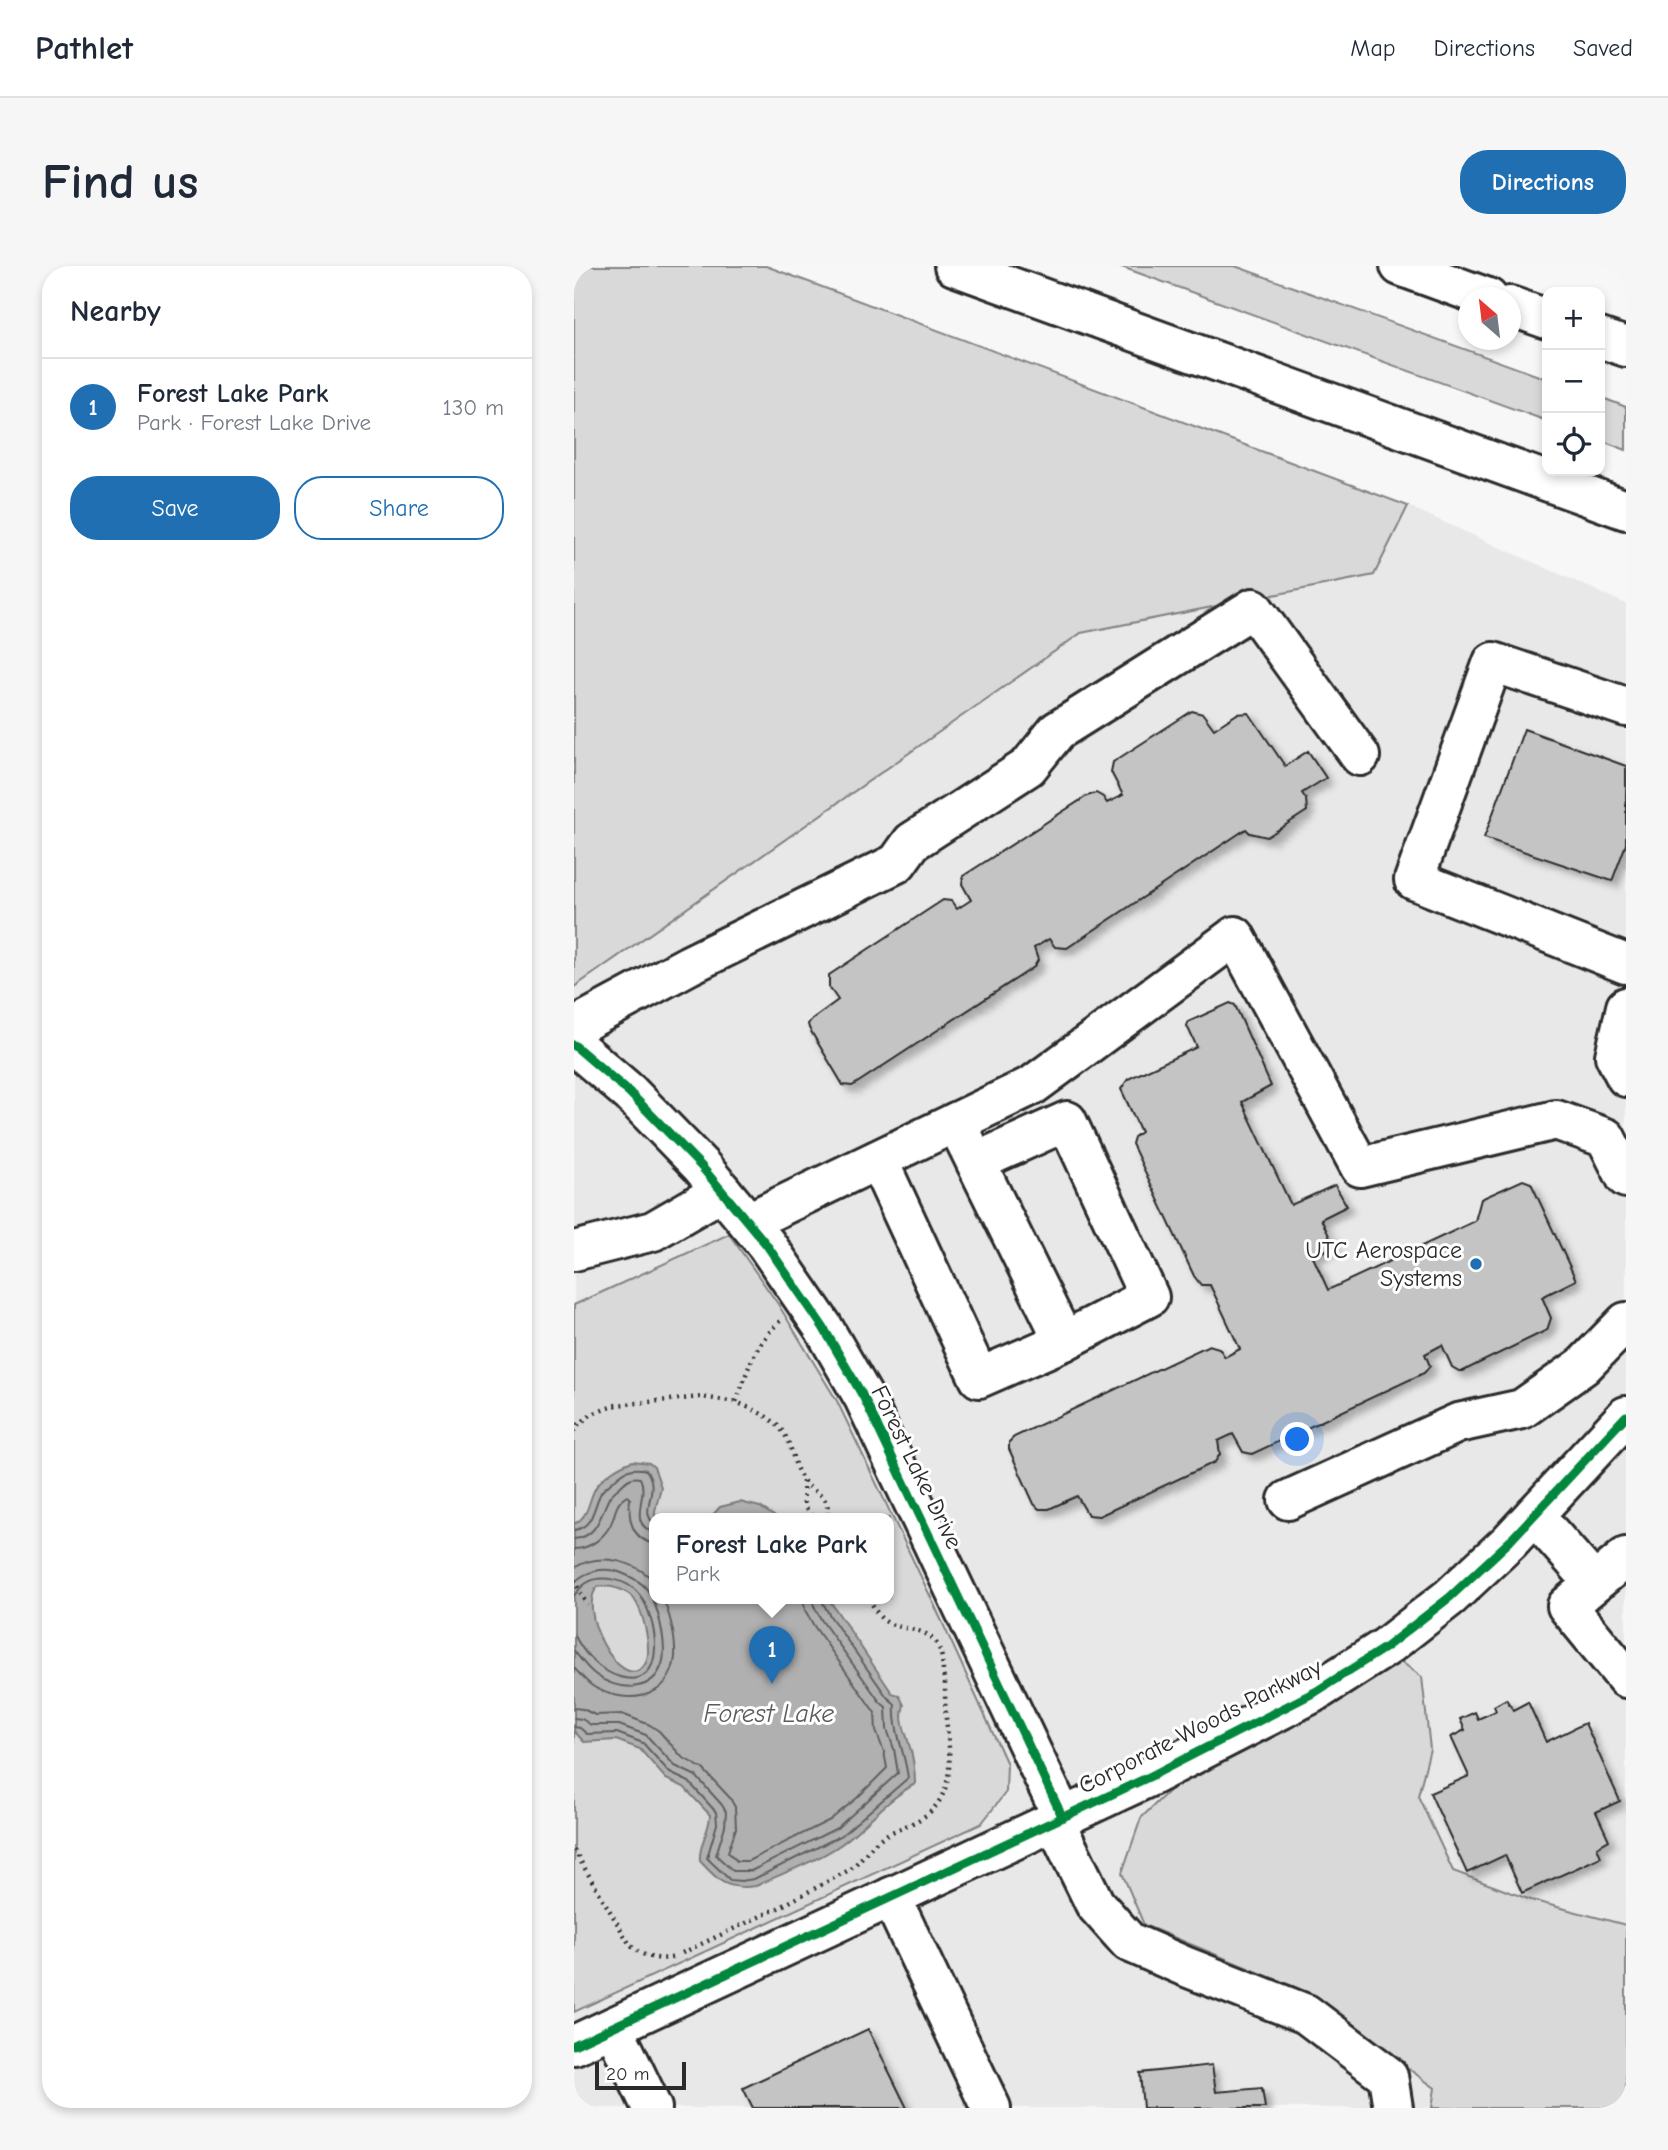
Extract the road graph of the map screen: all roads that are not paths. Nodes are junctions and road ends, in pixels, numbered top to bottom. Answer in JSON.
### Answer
{"nodes":[{"id":1,"x":954,"y":266,"type":"edge"},
{"id":2,"x":1400,"y":266,"type":"edge"},
{"id":3,"x":1458,"y":287,"type":"edge"},
{"id":4,"x":1521,"y":310,"type":"edge"},
{"id":5,"x":1542,"y":317,"type":"edge"},
{"id":6,"x":1626,"y":510,"type":"edge"},
{"id":7,"x":1626,"y":707,"type":"edge"},
{"id":8,"x":1360,"y":756,"type":"dead end"},
{"id":9,"x":1626,"y":964,"type":"edge"},
{"id":10,"x":1626,"y":1007,"type":"edge"},
{"id":11,"x":574,"y":1027,"type":"edge"},
{"id":12,"x":574,"y":1045,"type":"edge"},
{"id":13,"x":1626,"y":1077,"type":"edge"},
{"id":14,"x":956,"y":1122,"type":"junction"},
{"id":15,"x":878,"y":1160,"type":"junction"},
{"id":16,"x":976,"y":1162,"type":"junction"},
{"id":17,"x":1626,"y":1178,"type":"edge"},
{"id":18,"x":722,"y":1191,"type":"junction"},
{"id":19,"x":748,"y":1222,"type":"junction"},
{"id":20,"x":574,"y":1251,"type":"edge"},
{"id":21,"x":1626,"y":1322,"type":"edge"},
{"id":22,"x":1064,"y":1341,"type":"junction"},
{"id":23,"x":1626,"y":1416,"type":"edge"},
{"id":24,"x":1288,"y":1500,"type":"dead end"},
{"id":25,"x":1534,"y":1515,"type":"junction"},
{"id":26,"x":1626,"y":1557,"type":"edge"},
{"id":27,"x":1594,"y":1583,"type":"junction"},
{"id":28,"x":1626,"y":1678,"type":"edge"},
{"id":29,"x":1058,"y":1818,"type":"junction"},
{"id":30,"x":891,"y":1897,"type":"junction"},
{"id":31,"x":613,"y":2027,"type":"junction"},
{"id":32,"x":574,"y":2045,"type":"edge"},
{"id":33,"x":652,"y":2108,"type":"edge"},
{"id":34,"x":991,"y":2108,"type":"edge"},
{"id":35,"x":1393,"y":2108,"type":"edge"}],
"edges":[{"from":1,"to":6,"type":"main road"},
{"from":2,"to":3,"type":"main road"},
{"from":4,"to":5,"type":"main road"},
{"from":7,"to":9,"type":"main road"},
{"from":8,"to":11,"type":"main road"},
{"from":10,"to":13,"type":"main road"},
{"from":12,"to":18,"type":"main road","name":"Forest Lake Drive"},
{"from":14,"to":15,"type":"main road"},
{"from":14,"to":16,"type":"main road"},
{"from":14,"to":17,"type":"main road"},
{"from":15,"to":19,"type":"main road"},
{"from":15,"to":22,"type":"main road"},
{"from":16,"to":22,"type":"main road"},
{"from":16,"to":22,"type":"main road"},
{"from":18,"to":19,"type":"main road","name":"Forest Lake Drive"},
{"from":18,"to":20,"type":"main road"},
{"from":19,"to":29,"type":"main road","name":"Forest Lake Drive"},
{"from":21,"to":24,"type":"main road"},
{"from":23,"to":25,"type":"main road","name":"Corporate Woods Parkway"},
{"from":25,"to":27,"type":"main road"},
{"from":25,"to":29,"type":"main road","name":"Corporate Woods Parkway"},
{"from":26,"to":27,"type":"main road"},
{"from":27,"to":28,"type":"main road"},
{"from":29,"to":30,"type":"main road","name":"Corporate Woods Parkway"},
{"from":29,"to":35,"type":"main road","name":"Forest Lake Drive"},
{"from":30,"to":31,"type":"main road","name":"Corporate Woods Parkway"},
{"from":30,"to":34,"type":"main road"},
{"from":31,"to":32,"type":"main road","name":"Corporate Woods Parkway"},
{"from":31,"to":33,"type":"main road"}]}
